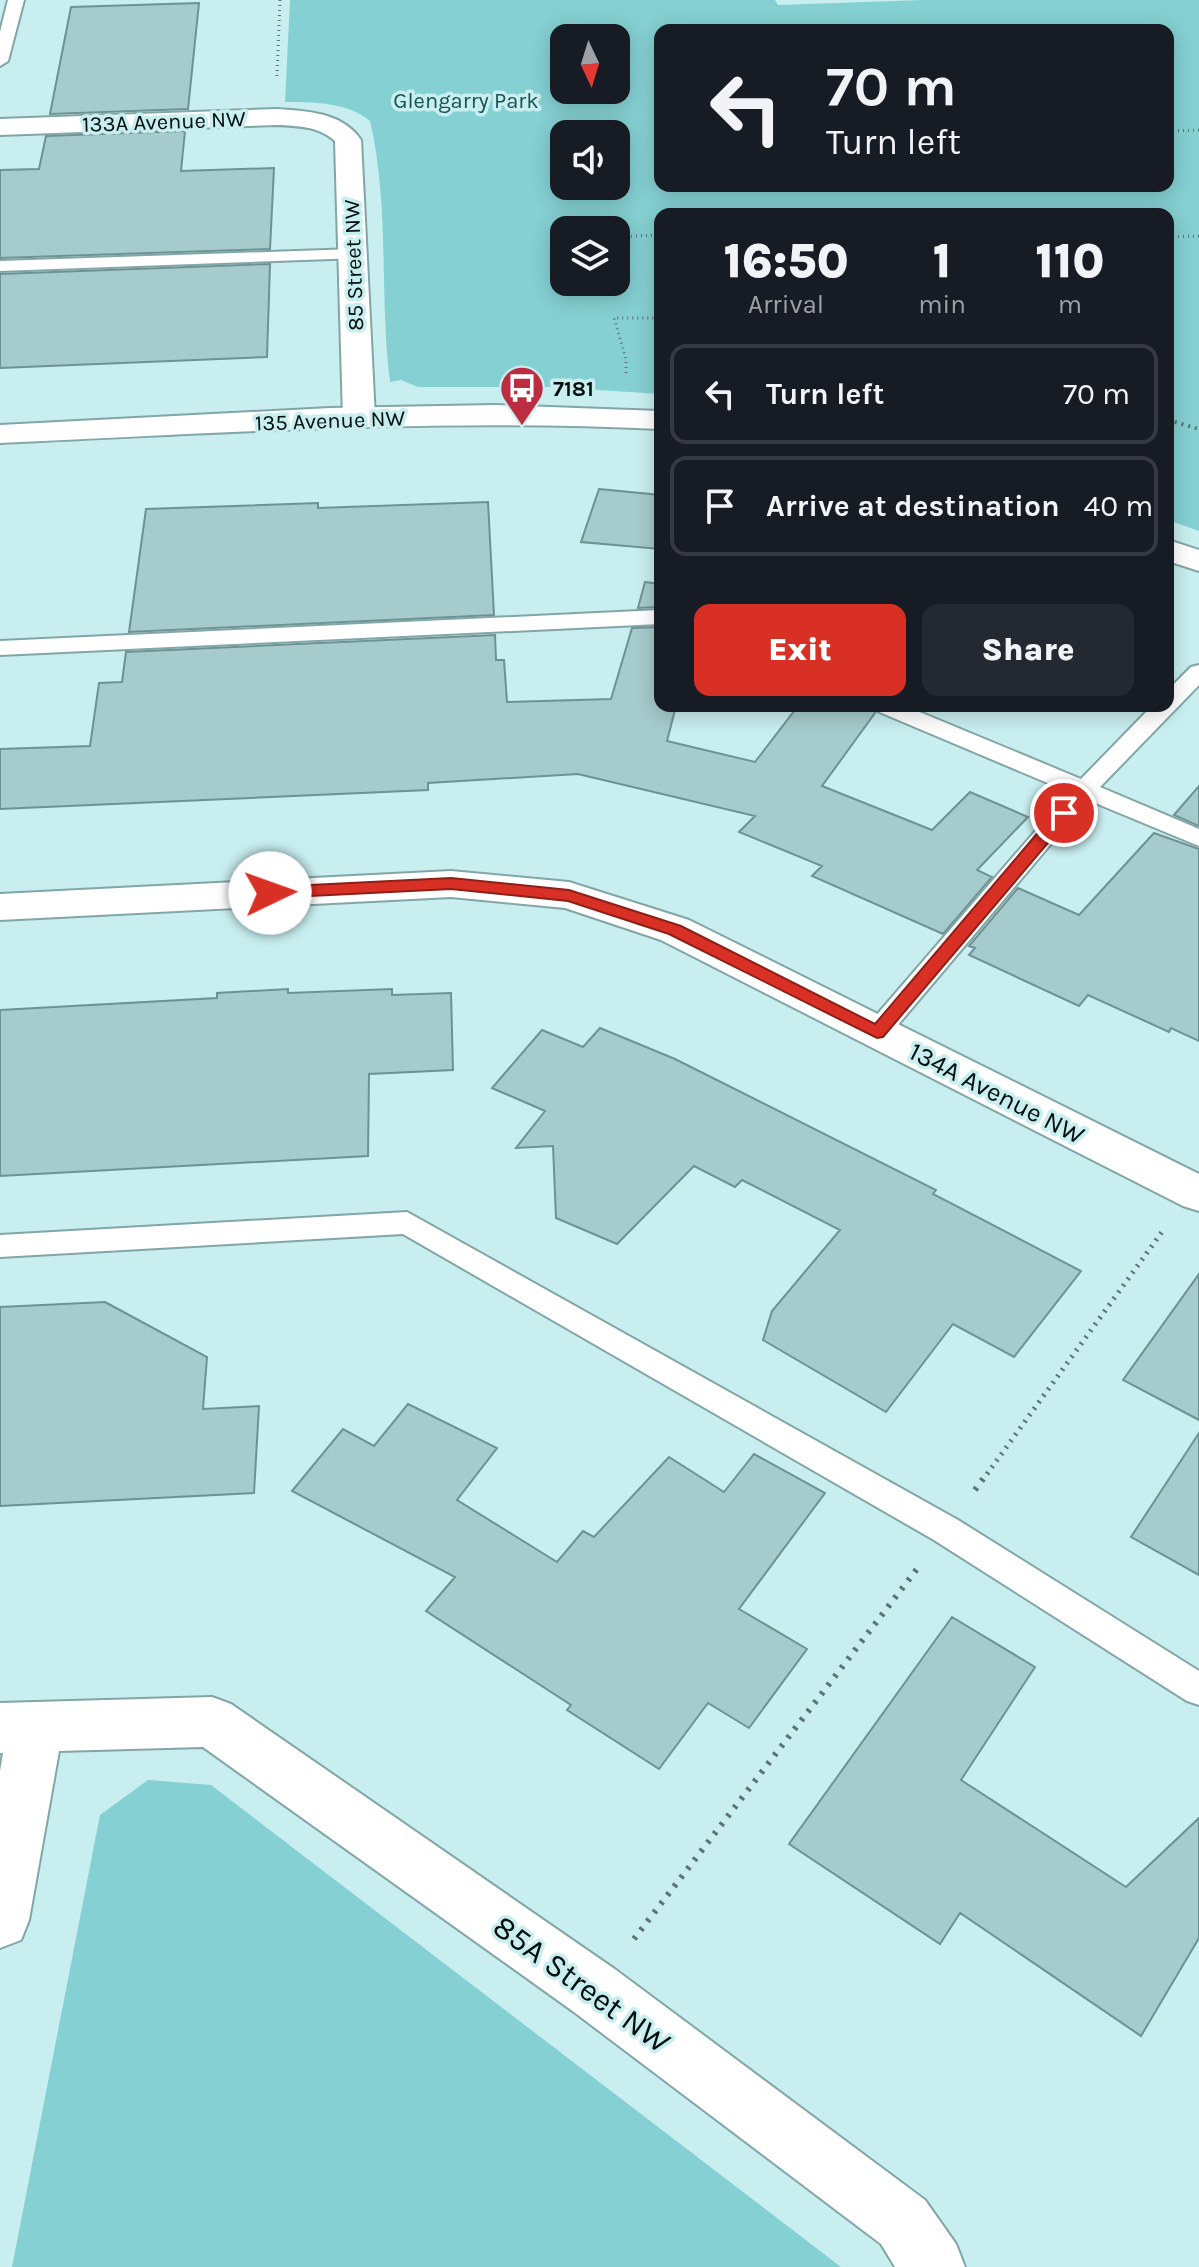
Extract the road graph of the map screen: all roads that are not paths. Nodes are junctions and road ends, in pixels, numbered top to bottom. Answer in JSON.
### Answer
{"nodes":[{"id":1,"x":10,"y":3,"type":"edge"},
{"id":2,"x":0,"y":61,"type":"edge"},
{"id":3,"x":327,"y":124,"type":"joint"},
{"id":4,"x":0,"y":127,"type":"edge"},
{"id":5,"x":354,"y":254,"type":"junction"},
{"id":6,"x":0,"y":266,"type":"edge"},
{"id":7,"x":359,"y":418,"type":"junction"},
{"id":8,"x":654,"y":420,"type":"edge"},
{"id":9,"x":0,"y":434,"type":"edge"},
{"id":10,"x":1174,"y":552,"type":"edge"},
{"id":11,"x":1199,"y":561,"type":"edge"},
{"id":12,"x":654,"y":617,"type":"edge"},
{"id":13,"x":0,"y":648,"type":"edge"},
{"id":14,"x":1199,"y":672,"type":"edge"},
{"id":15,"x":1174,"y":698,"type":"edge"},
{"id":16,"x":899,"y":712,"type":"edge"},
{"id":17,"x":1160,"y":712,"type":"edge"},
{"id":18,"x":1085,"y":789,"type":"junction"},
{"id":19,"x":1199,"y":838,"type":"edge"},
{"id":20,"x":0,"y":907,"type":"edge"},
{"id":21,"x":877,"y":1032,"type":"junction"},
{"id":22,"x":1195,"y":1192,"type":"edge"},
{"id":23,"x":0,"y":1246,"type":"edge"},
{"id":24,"x":1199,"y":1690,"type":"edge"},
{"id":25,"x":18,"y":1727,"type":"edge"},
{"id":26,"x":0,"y":1920,"type":"edge"},
{"id":27,"x":933,"y":2267,"type":"edge"}],
"edges":[{"from":1,"to":2,"type":"lane"},
{"from":3,"to":4,"type":"street","name":"133A Avenue NW"},
{"from":3,"to":5,"type":"street","name":"85 Street NW"},
{"from":5,"to":6,"type":"lane"},
{"from":5,"to":7,"type":"street","name":"85 Street NW"},
{"from":7,"to":8,"type":"street","name":"135 Avenue NW"},
{"from":7,"to":9,"type":"street","name":"135 Avenue NW"},
{"from":10,"to":11,"type":"street"},
{"from":12,"to":13,"type":"lane"},
{"from":14,"to":15,"type":"lane"},
{"from":16,"to":18,"type":"lane"},
{"from":17,"to":18,"type":"lane"},
{"from":18,"to":19,"type":"lane"},
{"from":18,"to":21,"type":"lane"},
{"from":20,"to":21,"type":"street","name":"134A Avenue NW"},
{"from":21,"to":22,"type":"street","name":"134A Avenue NW"},
{"from":23,"to":24,"type":"lane"},
{"from":25,"to":26,"type":"street"},
{"from":25,"to":27,"type":"street","name":"85A Street NW"}]}
